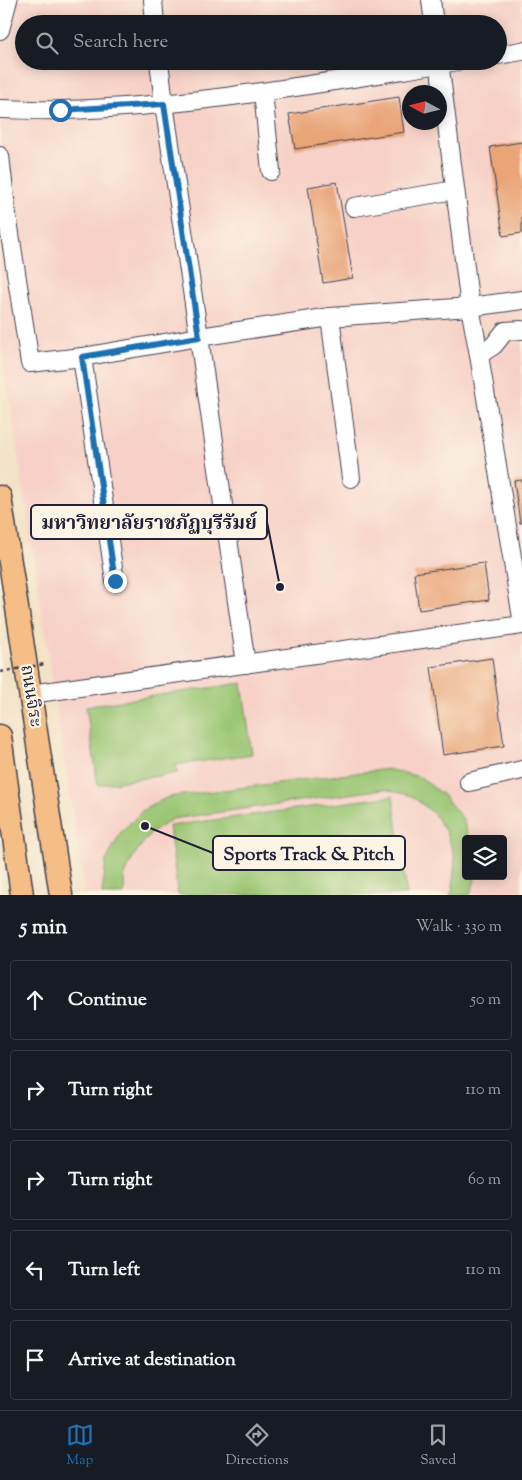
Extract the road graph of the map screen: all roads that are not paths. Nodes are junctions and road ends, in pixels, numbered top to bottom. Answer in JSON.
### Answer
{"nodes":[{"id":1,"x":8,"y":0,"type":"edge"},
{"id":2,"x":153,"y":0,"type":"edge"},
{"id":3,"x":431,"y":0,"type":"edge"},
{"id":4,"x":154,"y":15,"type":"edge"},
{"id":5,"x":433,"y":15,"type":"edge"},
{"id":6,"x":0,"y":30,"type":"edge"},
{"id":7,"x":522,"y":51,"type":"edge"},
{"id":8,"x":507,"y":54,"type":"edge"},
{"id":9,"x":160,"y":70,"type":"edge"},
{"id":10,"x":397,"y":70,"type":"edge"},
{"id":11,"x":440,"y":70,"type":"edge"},
{"id":12,"x":263,"y":92,"type":"junction"},
{"id":13,"x":164,"y":104,"type":"junction"},
{"id":14,"x":0,"y":109,"type":"edge"},
{"id":15,"x":0,"y":156,"type":"edge"},
{"id":16,"x":271,"y":170,"type":"dead end"},
{"id":17,"x":455,"y":190,"type":"junction"},
{"id":18,"x":354,"y":207,"type":"dead end"},
{"id":19,"x":522,"y":300,"type":"edge"},
{"id":20,"x":470,"y":307,"type":"junction"},
{"id":21,"x":330,"y":317,"type":"junction"},
{"id":22,"x":522,"y":330,"type":"edge"},
{"id":23,"x":199,"y":337,"type":"junction"},
{"id":24,"x":479,"y":355,"type":"junction"},
{"id":25,"x":82,"y":357,"type":"junction"},
{"id":26,"x":350,"y":478,"type":"dead end"},
{"id":27,"x":0,"y":497,"type":"edge"},
{"id":28,"x":515,"y":534,"type":"edge"},
{"id":29,"x":115,"y":581,"type":"dead end"},
{"id":30,"x":522,"y":618,"type":"edge"},
{"id":31,"x":522,"y":625,"type":"edge"},
{"id":32,"x":246,"y":664,"type":"junction"},
{"id":33,"x":30,"y":694,"type":"junction"},
{"id":34,"x":0,"y":736,"type":"edge"},
{"id":35,"x":2,"y":762,"type":"edge"},
{"id":36,"x":522,"y":770,"type":"edge"},
{"id":37,"x":469,"y":782,"type":"dead end"},
{"id":38,"x":8,"y":849,"type":"edge"},
{"id":39,"x":22,"y":895,"type":"edge"},
{"id":40,"x":60,"y":895,"type":"edge"}],
"edges":[{"from":1,"to":6,"type":"lane"},
{"from":2,"to":4,"type":"lane"},
{"from":3,"to":5,"type":"lane"},
{"from":7,"to":8,"type":"lane"},
{"from":9,"to":13,"type":"lane"},
{"from":10,"to":12,"type":"lane"},
{"from":11,"to":17,"type":"lane"},
{"from":12,"to":13,"type":"lane"},
{"from":12,"to":16,"type":"lane"},
{"from":13,"to":14,"type":"lane"},
{"from":13,"to":23,"type":"lane"},
{"from":15,"to":25,"type":"lane"},
{"from":17,"to":18,"type":"lane"},
{"from":17,"to":20,"type":"lane"},
{"from":19,"to":20,"type":"lane"},
{"from":20,"to":21,"type":"lane"},
{"from":20,"to":24,"type":"lane"},
{"from":21,"to":23,"type":"lane"},
{"from":21,"to":26,"type":"lane"},
{"from":22,"to":24,"type":"lane"},
{"from":23,"to":25,"type":"lane"},
{"from":23,"to":32,"type":"lane"},
{"from":24,"to":28,"type":"lane"},
{"from":25,"to":29,"type":"lane"},
{"from":27,"to":33,"type":"main road","name":"ถนนจิระ"},
{"from":28,"to":30,"type":"lane"},
{"from":31,"to":32,"type":"lane"},
{"from":32,"to":33,"type":"lane"},
{"from":33,"to":40,"type":"main road","name":"ถนนจิระ"},
{"from":34,"to":35,"type":"main road","name":"ถนนจิระ"},
{"from":35,"to":38,"type":"main road","name":"ถนนจิระ"},
{"from":36,"to":37,"type":"lane"},
{"from":38,"to":39,"type":"main road","name":"ถนนจิระ"}]}
